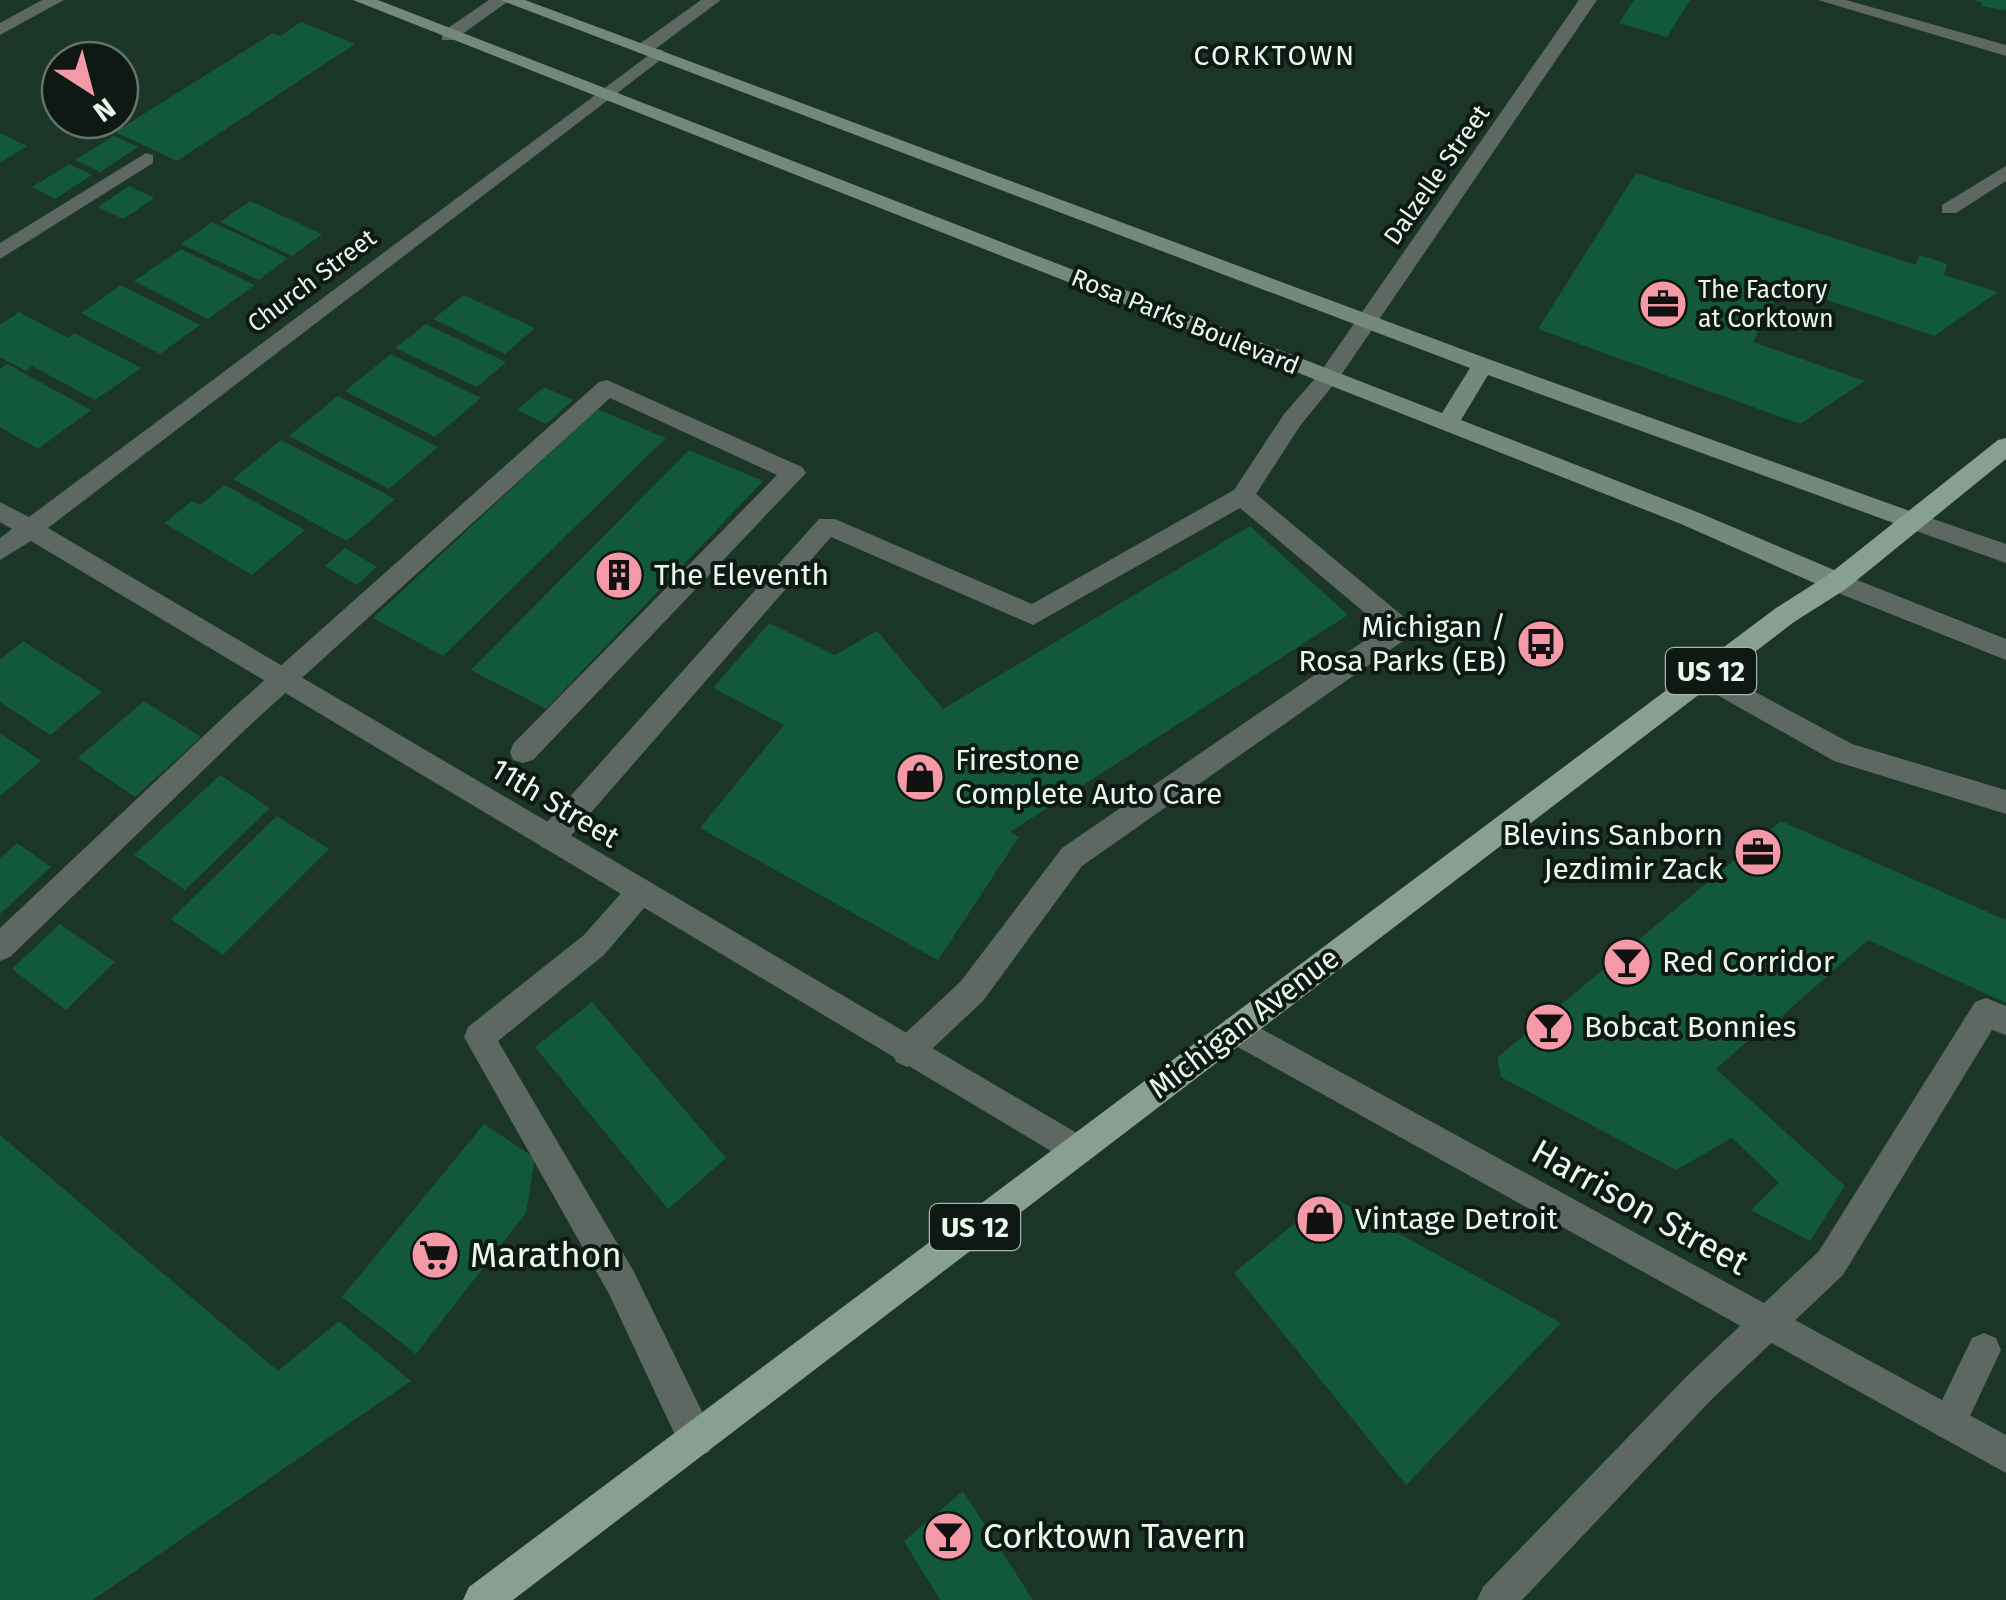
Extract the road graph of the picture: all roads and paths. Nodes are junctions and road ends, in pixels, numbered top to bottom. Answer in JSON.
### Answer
{"nodes":[{"id":1,"x":54,"y":0,"type":"edge"},
{"id":2,"x":362,"y":0,"type":"edge"},
{"id":3,"x":501,"y":0,"type":"edge"},
{"id":4,"x":509,"y":0,"type":"edge"},
{"id":5,"x":712,"y":0,"type":"edge"},
{"id":6,"x":1588,"y":0,"type":"edge"},
{"id":7,"x":1827,"y":0,"type":"edge"},
{"id":8,"x":0,"y":30,"type":"edge"},
{"id":9,"x":448,"y":36,"type":"junction"},
{"id":10,"x":2006,"y":51,"type":"edge"},
{"id":11,"x":651,"y":52,"type":"junction"},
{"id":12,"x":604,"y":94,"type":"junction"},
{"id":13,"x":146,"y":160,"type":"dead end"},
{"id":14,"x":2006,"y":172,"type":"edge"},
{"id":15,"x":1949,"y":209,"type":"dead end"},
{"id":16,"x":0,"y":252,"type":"edge"},
{"id":17,"x":1367,"y":321,"type":"junction"},
{"id":18,"x":1483,"y":365,"type":"junction"},
{"id":19,"x":1326,"y":379,"type":"junction"},
{"id":20,"x":1447,"y":424,"type":"junction"},
{"id":21,"x":2006,"y":446,"type":"edge"},
{"id":22,"x":1242,"y":496,"type":"junction"},
{"id":23,"x":0,"y":511,"type":"edge"},
{"id":24,"x":1910,"y":520,"type":"junction"},
{"id":25,"x":30,"y":528,"type":"junction"},
{"id":26,"x":0,"y":551,"type":"edge"},
{"id":27,"x":2006,"y":554,"type":"edge"},
{"id":28,"x":1836,"y":582,"type":"junction"},
{"id":29,"x":2006,"y":650,"type":"edge"},
{"id":30,"x":1705,"y":676,"type":"junction"},
{"id":31,"x":284,"y":679,"type":"junction"},
{"id":32,"x":523,"y":752,"type":"dead end"},
{"id":33,"x":2006,"y":802,"type":"edge"},
{"id":34,"x":550,"y":838,"type":"junction"},
{"id":35,"x":640,"y":892,"type":"junction"},
{"id":36,"x":0,"y":947,"type":"edge"},
{"id":37,"x":2006,"y":1021,"type":"edge"},
{"id":38,"x":1236,"y":1030,"type":"junction"},
{"id":39,"x":907,"y":1052,"type":"junction"},
{"id":40,"x":1076,"y":1150,"type":"junction"},
{"id":41,"x":1768,"y":1323,"type":"junction"},
{"id":42,"x":1984,"y":1350,"type":"dead end"},
{"id":43,"x":1949,"y":1423,"type":"junction"},
{"id":44,"x":696,"y":1439,"type":"junction"},
{"id":45,"x":2006,"y":1454,"type":"edge"},
{"id":46,"x":482,"y":1600,"type":"edge"},
{"id":47,"x":1496,"y":1600,"type":"edge"}],
"edges":[{"from":1,"to":8,"type":"street"},
{"from":2,"to":9,"type":"main road","name":"Rosa Parks Boulevard"},
{"from":3,"to":9,"type":"street"},
{"from":4,"to":11,"type":"main road"},
{"from":5,"to":11,"type":"street","name":"Church Street"},
{"from":6,"to":17,"type":"street","name":"Dalzelle Street"},
{"from":7,"to":10,"type":"street"},
{"from":9,"to":12,"type":"main road","name":"Rosa Parks Boulevard"},
{"from":11,"to":12,"type":"street","name":"Church Street"},
{"from":11,"to":17,"type":"main road"},
{"from":12,"to":19,"type":"main road","name":"Rosa Parks Boulevard"},
{"from":12,"to":25,"type":"street","name":"Church Street"},
{"from":13,"to":16,"type":"street"},
{"from":14,"to":15,"type":"street"},
{"from":17,"to":18,"type":"main road"},
{"from":17,"to":19,"type":"street","name":"Dalzelle Street"},
{"from":18,"to":20,"type":"main road"},
{"from":18,"to":24,"type":"main road"},
{"from":19,"to":20,"type":"main road","name":"Rosa Parks Boulevard"},
{"from":19,"to":22,"type":"street","name":"Dalzelle Street"},
{"from":20,"to":28,"type":"main road","name":"Rosa Parks Boulevard"},
{"from":21,"to":24,"type":"main road","name":"Michigan Avenue","number":"US 12"},
{"from":22,"to":34,"type":"street"},
{"from":22,"to":39,"type":"street"},
{"from":23,"to":25,"type":"street","name":"11th Street"},
{"from":24,"to":27,"type":"street"},
{"from":24,"to":28,"type":"main road","name":"Michigan Avenue","number":"US 12"},
{"from":25,"to":26,"type":"street","name":"Church Street"},
{"from":25,"to":31,"type":"street","name":"11th Street"},
{"from":28,"to":29,"type":"street","name":"Rosa Parks Boulevard"},
{"from":28,"to":30,"type":"main road","name":"Michigan Avenue","number":"US 12"},
{"from":30,"to":33,"type":"street"},
{"from":30,"to":38,"type":"main road","name":"Michigan Avenue","number":"US 12"},
{"from":31,"to":32,"type":"street"},
{"from":31,"to":34,"type":"street","name":"11th Street"},
{"from":31,"to":36,"type":"street"},
{"from":34,"to":35,"type":"street","name":"11th Street"},
{"from":35,"to":39,"type":"street","name":"11th Street"},
{"from":35,"to":44,"type":"street"},
{"from":37,"to":41,"type":"street"},
{"from":38,"to":40,"type":"main road","name":"Michigan Avenue","number":"US 12"},
{"from":38,"to":41,"type":"street","name":"Harrison Street"},
{"from":39,"to":40,"type":"street","name":"11th Street"},
{"from":40,"to":44,"type":"main road","name":"Michigan Avenue","number":"US 12"},
{"from":41,"to":43,"type":"street","name":"Harrison Street"},
{"from":41,"to":47,"type":"street"},
{"from":42,"to":43,"type":"street"},
{"from":43,"to":45,"type":"street","name":"Harrison Street"},
{"from":44,"to":46,"type":"main road","name":"Michigan Avenue","number":"US 12"}]}
